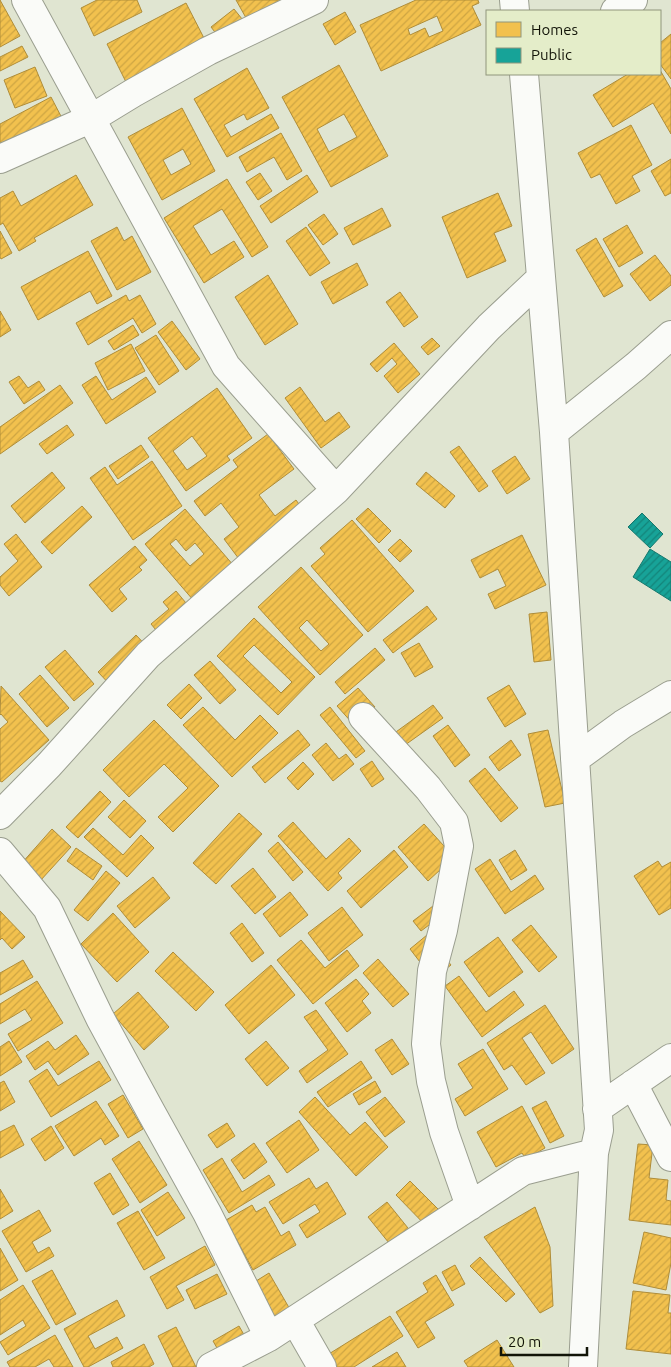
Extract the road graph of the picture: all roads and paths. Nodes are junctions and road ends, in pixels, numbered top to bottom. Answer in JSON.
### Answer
{"nodes":[{"id":1,"x":26,"y":0,"type":"edge"},
{"id":2,"x":314,"y":0,"type":"edge"},
{"id":3,"x":633,"y":0,"type":"edge"},
{"id":4,"x":618,"y":10,"type":"edge"},
{"id":5,"x":524,"y":75,"type":"edge"},
{"id":6,"x":92,"y":118,"type":"junction"},
{"id":7,"x":0,"y":159,"type":"edge"},
{"id":8,"x":541,"y":278,"type":"junction"},
{"id":9,"x":671,"y":335,"type":"edge"},
{"id":10,"x":554,"y":432,"type":"junction"},
{"id":11,"x":336,"y":490,"type":"junction"},
{"id":12,"x":671,"y":695,"type":"edge"},
{"id":13,"x":363,"y":717,"type":"dead end"},
{"id":14,"x":575,"y":759,"type":"junction"},
{"id":15,"x":0,"y":816,"type":"edge"},
{"id":16,"x":0,"y":852,"type":"edge"},
{"id":17,"x":671,"y":1058,"type":"edge"},
{"id":18,"x":633,"y":1084,"type":"junction"},
{"id":19,"x":597,"y":1109,"type":"junction"},
{"id":20,"x":594,"y":1153,"type":"junction"},
{"id":21,"x":671,"y":1157,"type":"edge"},
{"id":22,"x":470,"y":1206,"type":"junction"},
{"id":23,"x":296,"y":1320,"type":"junction"},
{"id":24,"x":269,"y":1337,"type":"junction"},
{"id":25,"x":211,"y":1367,"type":"edge"},
{"id":26,"x":322,"y":1367,"type":"edge"},
{"id":27,"x":583,"y":1367,"type":"edge"}],
"edges":[{"from":1,"to":6,"type":"street"},
{"from":2,"to":6,"type":"street"},
{"from":3,"to":4,"type":"street"},
{"from":5,"to":8,"type":"street"},
{"from":6,"to":7,"type":"street"},
{"from":6,"to":11,"type":"street"},
{"from":8,"to":10,"type":"street"},
{"from":8,"to":11,"type":"street"},
{"from":9,"to":10,"type":"street"},
{"from":10,"to":14,"type":"street"},
{"from":11,"to":15,"type":"street"},
{"from":12,"to":14,"type":"street"},
{"from":13,"to":22,"type":"street"},
{"from":14,"to":19,"type":"street"},
{"from":16,"to":24,"type":"street"},
{"from":17,"to":18,"type":"street"},
{"from":18,"to":19,"type":"street"},
{"from":18,"to":21,"type":"street"},
{"from":19,"to":20,"type":"street"},
{"from":20,"to":22,"type":"street"},
{"from":20,"to":27,"type":"street"},
{"from":22,"to":23,"type":"street"},
{"from":23,"to":24,"type":"street"},
{"from":23,"to":26,"type":"street"},
{"from":24,"to":25,"type":"street"}]}
